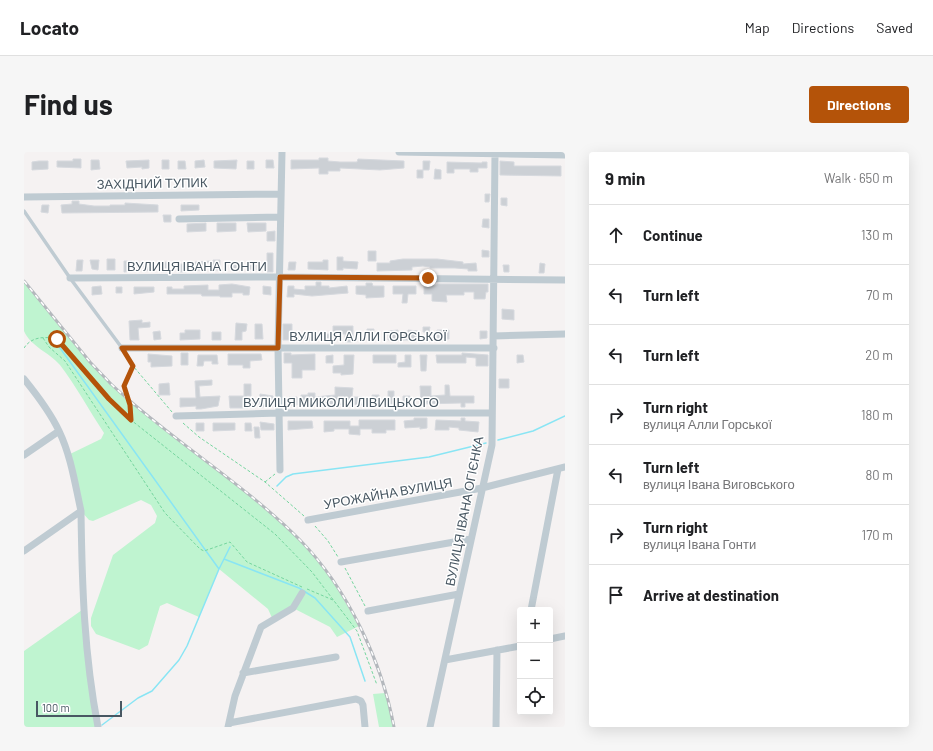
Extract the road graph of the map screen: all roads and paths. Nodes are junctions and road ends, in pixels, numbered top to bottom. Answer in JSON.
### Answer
{"nodes":[{"id":1,"x":282,"y":152,"type":"edge"},
{"id":2,"x":399,"y":152,"type":"edge"},
{"id":3,"x":495,"y":153,"type":"edge"},
{"id":4,"x":565,"y":154,"type":"edge"},
{"id":5,"x":280,"y":194,"type":"junction"},
{"id":6,"x":24,"y":197,"type":"edge"},
{"id":7,"x":24,"y":211,"type":"edge"},
{"id":8,"x":280,"y":217,"type":"junction"},
{"id":9,"x":179,"y":219,"type":"dead end"},
{"id":10,"x":280,"y":277,"type":"junction"},
{"id":11,"x":70,"y":278,"type":"junction"},
{"id":12,"x":494,"y":279,"type":"junction"},
{"id":13,"x":565,"y":280,"type":"edge"},
{"id":14,"x":565,"y":334,"type":"edge"},
{"id":15,"x":494,"y":336,"type":"junction"},
{"id":16,"x":43,"y":338,"type":"junction"},
{"id":17,"x":24,"y":348,"type":"edge"},
{"id":18,"x":122,"y":348,"type":"junction"},
{"id":19,"x":278,"y":348,"type":"junction"},
{"id":20,"x":494,"y":348,"type":"junction"},
{"id":21,"x":133,"y":366,"type":"junction"},
{"id":22,"x":24,"y":379,"type":"edge"},
{"id":23,"x":279,"y":413,"type":"junction"},
{"id":24,"x":492,"y":413,"type":"junction"},
{"id":25,"x":176,"y":416,"type":"junction"},
{"id":26,"x":131,"y":420,"type":"junction"},
{"id":27,"x":59,"y":431,"type":"junction"},
{"id":28,"x":24,"y":455,"type":"edge"},
{"id":29,"x":562,"y":468,"type":"edge"},
{"id":30,"x":280,"y":470,"type":"joint"},
{"id":31,"x":265,"y":482,"type":"junction"},
{"id":32,"x":482,"y":488,"type":"junction"},
{"id":33,"x":80,"y":511,"type":"junction"},
{"id":34,"x":308,"y":520,"type":"junction"},
{"id":35,"x":471,"y":539,"type":"junction"},
{"id":36,"x":24,"y":552,"type":"edge"},
{"id":37,"x":341,"y":562,"type":"junction"},
{"id":38,"x":302,"y":593,"type":"dead end"},
{"id":39,"x":459,"y":594,"type":"junction"},
{"id":40,"x":334,"y":600,"type":"junction"},
{"id":41,"x":532,"y":607,"type":"edge"},
{"id":42,"x":368,"y":611,"type":"joint"},
{"id":43,"x":565,"y":636,"type":"edge"},
{"id":44,"x":553,"y":638,"type":"edge"},
{"id":45,"x":517,"y":647,"type":"edge"},
{"id":46,"x":497,"y":650,"type":"junction"},
{"id":47,"x":336,"y":658,"type":"dead end"},
{"id":48,"x":445,"y":660,"type":"junction"},
{"id":49,"x":243,"y":673,"type":"junction"},
{"id":50,"x":377,"y":685,"type":"dead end"},
{"id":51,"x":229,"y":725,"type":"edge"},
{"id":52,"x":98,"y":727,"type":"edge"},
{"id":53,"x":365,"y":727,"type":"edge"},
{"id":54,"x":430,"y":727,"type":"edge"},
{"id":55,"x":496,"y":727,"type":"edge"}],
"edges":[{"from":1,"to":5,"type":"street"},
{"from":2,"to":3,"type":"street"},
{"from":3,"to":4,"type":"street"},
{"from":3,"to":12,"type":"street","name":"ВУЛИЦЯ ІВАНА ОГІЄНКА"},
{"from":5,"to":6,"type":"street","name":"ЗАХІДНИЙ ТУПИК"},
{"from":5,"to":8,"type":"street"},
{"from":7,"to":11,"type":"lane"},
{"from":8,"to":9,"type":"street"},
{"from":8,"to":10,"type":"street"},
{"from":10,"to":11,"type":"street","name":"ВУЛИЦЯ ІВАНА ГОНТИ"},
{"from":10,"to":12,"type":"street","name":"ВУЛИЦЯ ІВАНА ГОНТИ"},
{"from":10,"to":19,"type":"street"},
{"from":11,"to":18,"type":"lane"},
{"from":12,"to":13,"type":"street","name":"ВУЛИЦЯ ІВАНА ГОНТИ"},
{"from":12,"to":15,"type":"street","name":"ВУЛИЦЯ ІВАНА ОГІЄНКА"},
{"from":14,"to":15,"type":"street"},
{"from":15,"to":20,"type":"street","name":"ВУЛИЦЯ ІВАНА ОГІЄНКА"},
{"from":16,"to":17,"type":"path"},
{"from":16,"to":26,"type":"path"},
{"from":16,"to":40,"type":"path"},
{"from":18,"to":19,"type":"street","name":"ВУЛИЦЯ АЛЛИ ГОРСЬКОЇ"},
{"from":18,"to":21,"type":"path"},
{"from":19,"to":20,"type":"street","name":"ВУЛИЦЯ АЛЛИ ГОРСЬКОЇ"},
{"from":19,"to":23,"type":"street"},
{"from":20,"to":24,"type":"street","name":"ВУЛИЦЯ ІВАНА ОГІЄНКА"},
{"from":21,"to":25,"type":"path"},
{"from":21,"to":26,"type":"path"},
{"from":22,"to":27,"type":"street"},
{"from":23,"to":24,"type":"street","name":"ВУЛИЦЯ МИКОЛИ ЛІВИЦЬКОГО"},
{"from":23,"to":25,"type":"street","name":"ВУЛИЦЯ МИКОЛИ ЛІВИЦЬКОГО"},
{"from":23,"to":30,"type":"street"},
{"from":24,"to":32,"type":"street","name":"ВУЛИЦЯ ІВАНА ОГІЄНКА"},
{"from":25,"to":31,"type":"path"},
{"from":26,"to":40,"type":"path"},
{"from":27,"to":28,"type":"street"},
{"from":27,"to":33,"type":"street"},
{"from":29,"to":32,"type":"street","name":"УРОЖАЙНА ВУЛИЦЯ"},
{"from":29,"to":41,"type":"street"},
{"from":30,"to":31,"type":"path"},
{"from":31,"to":34,"type":"path"},
{"from":32,"to":34,"type":"street","name":"УРОЖАЙНА ВУЛИЦЯ"},
{"from":32,"to":35,"type":"street","name":"ВУЛИЦЯ ІВАНА ОГІЄНКА"},
{"from":33,"to":36,"type":"street"},
{"from":33,"to":52,"type":"street"},
{"from":34,"to":37,"type":"path"},
{"from":35,"to":37,"type":"street"},
{"from":35,"to":39,"type":"street","name":"ВУЛИЦЯ ІВАНА ОГІЄНКА"},
{"from":37,"to":42,"type":"path"},
{"from":38,"to":49,"type":"street"},
{"from":39,"to":42,"type":"street"},
{"from":39,"to":48,"type":"street","name":"ВУЛИЦЯ ІВАНА ОГІЄНКА"},
{"from":40,"to":50,"type":"path"},
{"from":43,"to":44,"type":"street"},
{"from":45,"to":46,"type":"street"},
{"from":46,"to":48,"type":"street"},
{"from":46,"to":55,"type":"street"},
{"from":47,"to":49,"type":"street"},
{"from":48,"to":54,"type":"street","name":"ВУЛИЦЯ ІВАНА ОГІЄНКА"},
{"from":49,"to":51,"type":"street"},
{"from":51,"to":53,"type":"street"}]}
